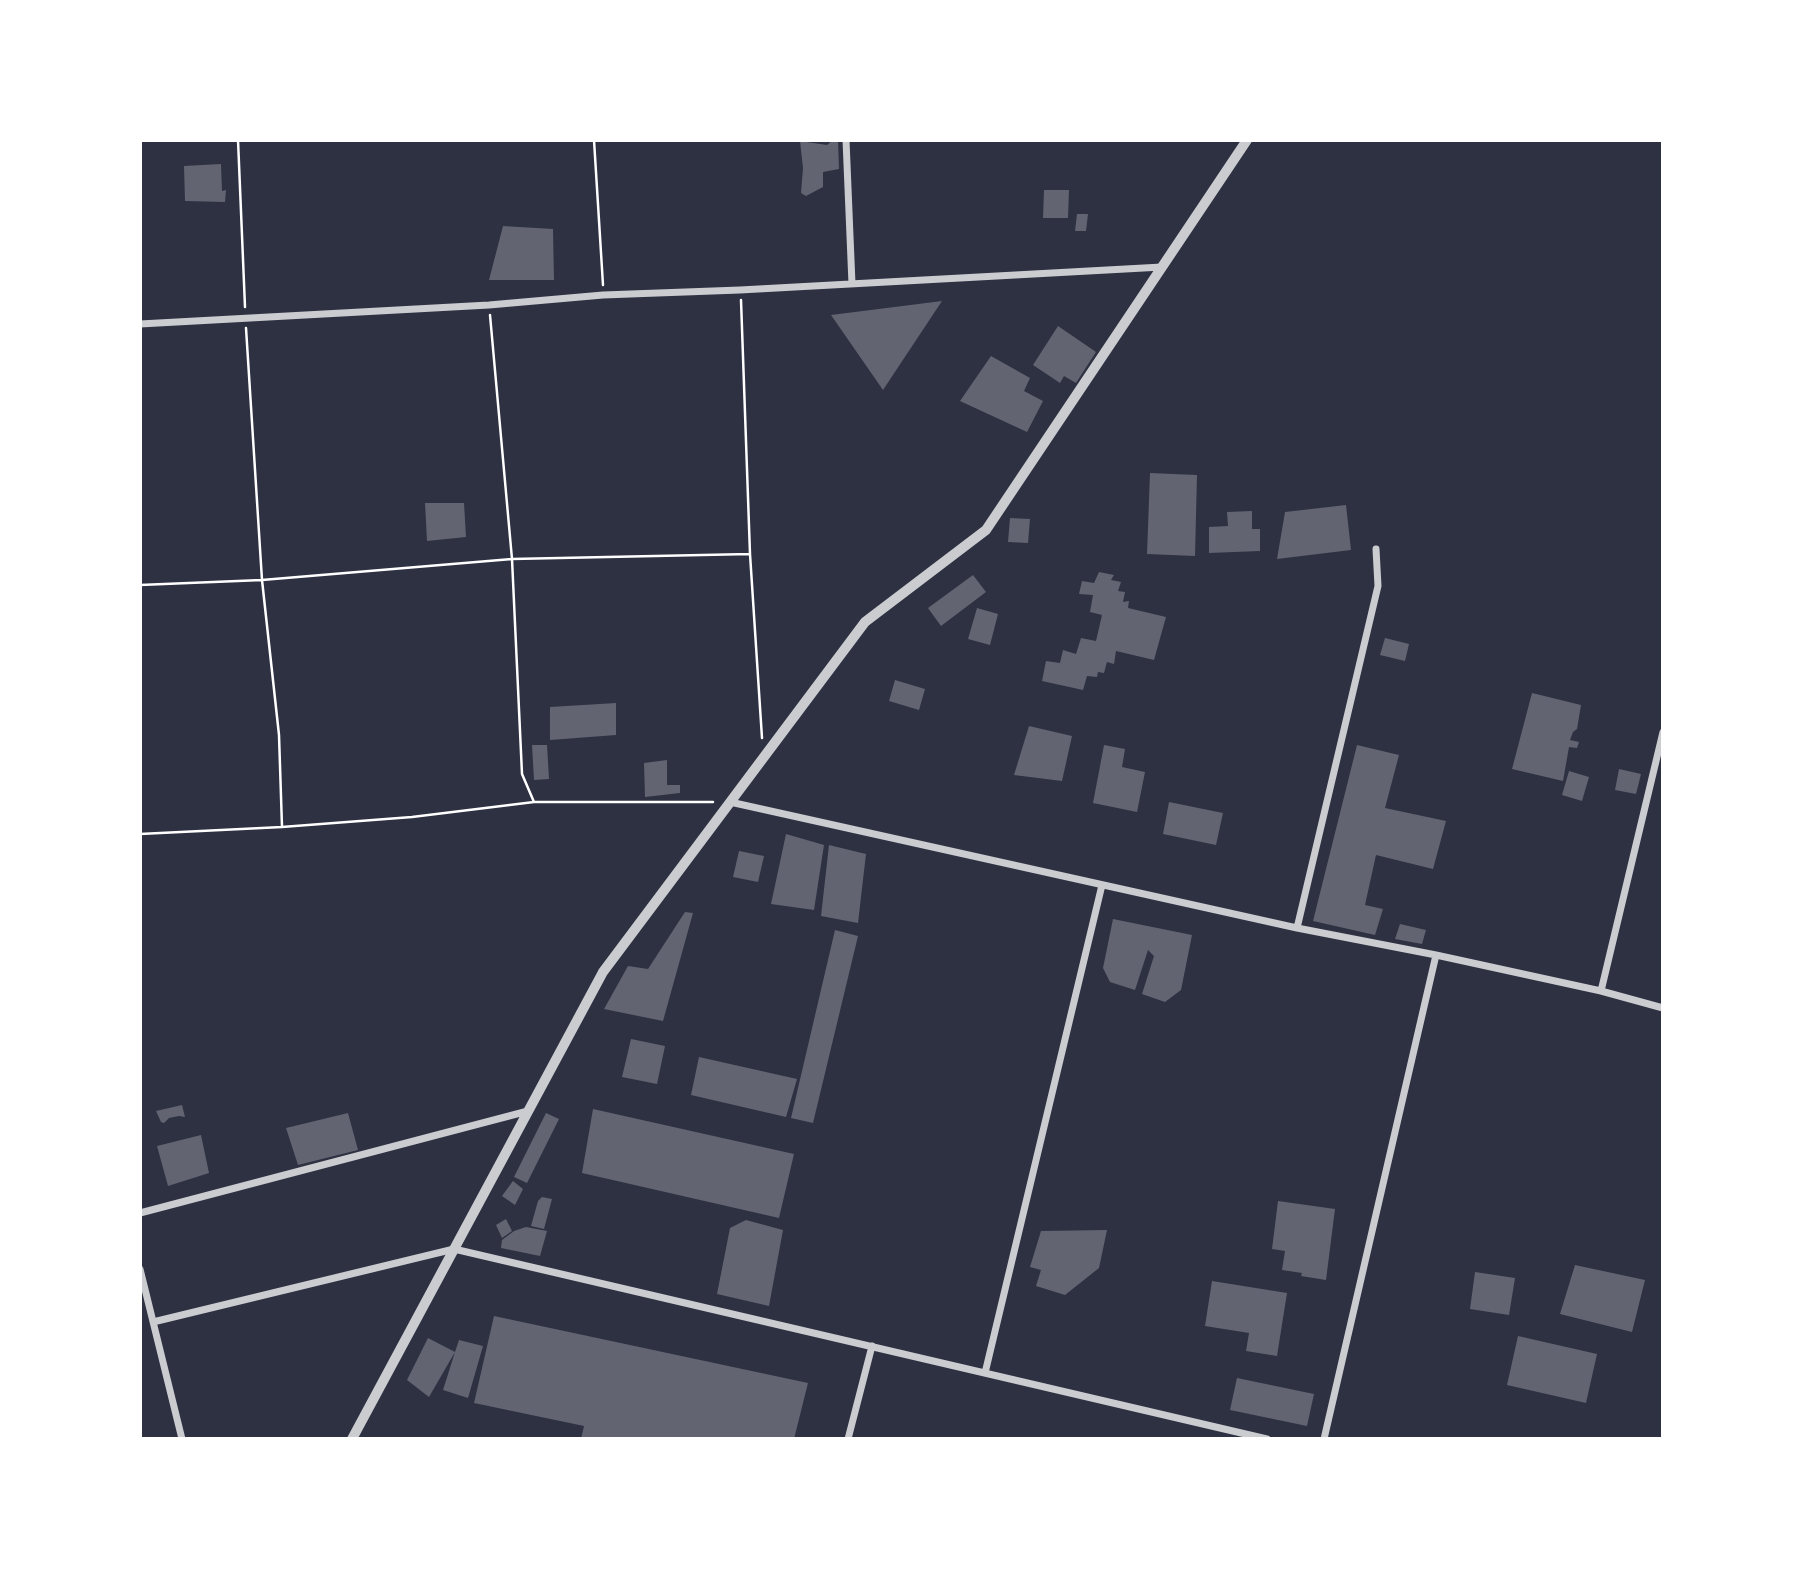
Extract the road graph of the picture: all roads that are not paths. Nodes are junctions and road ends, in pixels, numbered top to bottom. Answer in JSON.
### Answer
{"nodes":[{"id":1,"x":846,"y":140,"type":"edge"},
{"id":2,"x":1247,"y":140,"type":"edge"},
{"id":3,"x":1162,"y":267,"type":"junction"},
{"id":4,"x":852,"y":284,"type":"junction"},
{"id":5,"x":140,"y":324,"type":"edge"},
{"id":6,"x":1376,"y":549,"type":"dead end"},
{"id":7,"x":1663,"y":732,"type":"edge"},
{"id":8,"x":730,"y":802,"type":"junction"},
{"id":9,"x":1102,"y":884,"type":"junction"},
{"id":10,"x":1297,"y":928,"type":"junction"},
{"id":11,"x":1436,"y":955,"type":"junction"},
{"id":12,"x":1601,"y":991,"type":"junction"},
{"id":13,"x":1663,"y":1008,"type":"edge"},
{"id":14,"x":528,"y":1111,"type":"junction"},
{"id":15,"x":140,"y":1213,"type":"edge"},
{"id":16,"x":454,"y":1249,"type":"junction"},
{"id":17,"x":140,"y":1269,"type":"edge"},
{"id":18,"x":153,"y":1322,"type":"junction"},
{"id":19,"x":872,"y":1346,"type":"junction"},
{"id":20,"x":985,"y":1373,"type":"junction"},
{"id":21,"x":182,"y":1439,"type":"edge"},
{"id":22,"x":352,"y":1439,"type":"edge"},
{"id":23,"x":848,"y":1439,"type":"edge"},
{"id":24,"x":1267,"y":1439,"type":"edge"},
{"id":25,"x":1324,"y":1439,"type":"edge"}],
"edges":[{"from":1,"to":4,"type":"street"},
{"from":2,"to":3,"type":"street"},
{"from":3,"to":4,"type":"street"},
{"from":3,"to":8,"type":"street"},
{"from":4,"to":5,"type":"street"},
{"from":6,"to":10,"type":"street"},
{"from":7,"to":12,"type":"street"},
{"from":8,"to":9,"type":"street"},
{"from":8,"to":14,"type":"street"},
{"from":9,"to":10,"type":"street"},
{"from":9,"to":20,"type":"street"},
{"from":10,"to":11,"type":"street"},
{"from":11,"to":12,"type":"street"},
{"from":11,"to":25,"type":"street"},
{"from":12,"to":13,"type":"street"},
{"from":14,"to":15,"type":"street"},
{"from":14,"to":16,"type":"street"},
{"from":16,"to":18,"type":"street"},
{"from":16,"to":19,"type":"street"},
{"from":16,"to":22,"type":"street"},
{"from":17,"to":18,"type":"street"},
{"from":18,"to":21,"type":"street"},
{"from":19,"to":20,"type":"street"},
{"from":19,"to":23,"type":"street"},
{"from":20,"to":24,"type":"street"}]}
